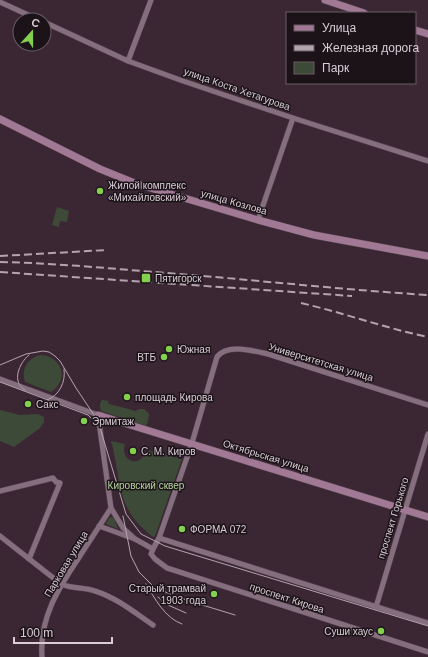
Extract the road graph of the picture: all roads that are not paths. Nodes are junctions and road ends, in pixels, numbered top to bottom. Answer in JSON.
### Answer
{"nodes":[{"id":1,"x":151,"y":0,"type":"edge"},
{"id":2,"x":325,"y":0,"type":"edge"},
{"id":3,"x":0,"y":2,"type":"edge"},
{"id":4,"x":334,"y":2,"type":"edge"},
{"id":5,"x":22,"y":12,"type":"edge"},
{"id":6,"x":361,"y":12,"type":"edge"},
{"id":7,"x":52,"y":26,"type":"edge"},
{"id":8,"x":416,"y":30,"type":"edge"},
{"id":9,"x":428,"y":34,"type":"edge"},
{"id":10,"x":128,"y":61,"type":"junction"},
{"id":11,"x":293,"y":118,"type":"junction"},
{"id":12,"x":0,"y":119,"type":"edge"},
{"id":13,"x":428,"y":161,"type":"edge"},
{"id":14,"x":258,"y":220,"type":"junction"},
{"id":15,"x":428,"y":256,"type":"edge"},
{"id":16,"x":0,"y":379,"type":"edge"},
{"id":17,"x":428,"y":405,"type":"edge"},
{"id":18,"x":98,"y":415,"type":"junction"},
{"id":19,"x":428,"y":434,"type":"edge"},
{"id":20,"x":192,"y":443,"type":"junction"},
{"id":21,"x":0,"y":491,"type":"edge"},
{"id":22,"x":111,"y":508,"type":"junction"},
{"id":23,"x":405,"y":510,"type":"junction"},
{"id":24,"x":428,"y":517,"type":"edge"},
{"id":25,"x":99,"y":526,"type":"junction"},
{"id":26,"x":0,"y":536,"type":"edge"},
{"id":27,"x":159,"y":538,"type":"junction"},
{"id":28,"x":136,"y":539,"type":"junction"},
{"id":29,"x":152,"y":551,"type":"junction"},
{"id":30,"x":29,"y":559,"type":"junction"},
{"id":31,"x":61,"y":584,"type":"junction"},
{"id":32,"x":376,"y":607,"type":"junction"},
{"id":33,"x":428,"y":623,"type":"edge"},
{"id":34,"x":153,"y":625,"type":"dead end"},
{"id":35,"x":428,"y":652,"type":"edge"},
{"id":36,"x":42,"y":657,"type":"edge"}],
"edges":[{"from":1,"to":10,"type":"street"},
{"from":2,"to":4,"type":"street"},
{"from":3,"to":5,"type":"street"},
{"from":4,"to":6,"type":"street"},
{"from":7,"to":10,"type":"street","name":"улица Коста Хетагурова"},
{"from":8,"to":9,"type":"street"},
{"from":10,"to":11,"type":"street","name":"улица Коста Хетагурова"},
{"from":11,"to":13,"type":"street","name":"улица Коста Хетагурова"},
{"from":11,"to":14,"type":"street"},
{"from":12,"to":14,"type":"street","name":"улица Козлова"},
{"from":14,"to":15,"type":"street","name":"улица Козлова"},
{"from":16,"to":18,"type":"street"},
{"from":17,"to":20,"type":"street","name":"Университетская улица"},
{"from":18,"to":20,"type":"street","name":"Октябрьская улица"},
{"from":18,"to":22,"type":"street"},
{"from":19,"to":23,"type":"street","name":"проспект Горького"},
{"from":20,"to":23,"type":"street","name":"Октябрьская улица"},
{"from":20,"to":27,"type":"street"},
{"from":21,"to":30,"type":"street"},
{"from":22,"to":25,"type":"street","name":"Парковая улица"},
{"from":22,"to":28,"type":"street"},
{"from":23,"to":24,"type":"street","name":"Октябрьская улица"},
{"from":23,"to":32,"type":"street","name":"проспект Горького"},
{"from":25,"to":28,"type":"street","name":"проспект Кирова"},
{"from":25,"to":31,"type":"street","name":"Парковая улица"},
{"from":26,"to":30,"type":"street"},
{"from":27,"to":29,"type":"street"},
{"from":27,"to":32,"type":"street","name":"проспект Кирова"},
{"from":28,"to":29,"type":"street","name":"проспект Кирова"},
{"from":29,"to":35,"type":"street","name":"проспект Кирова"},
{"from":30,"to":31,"type":"street"},
{"from":31,"to":34,"type":"street"},
{"from":31,"to":36,"type":"street","name":"Парковая улица"},
{"from":32,"to":33,"type":"street","name":"проспект Кирова"}]}
